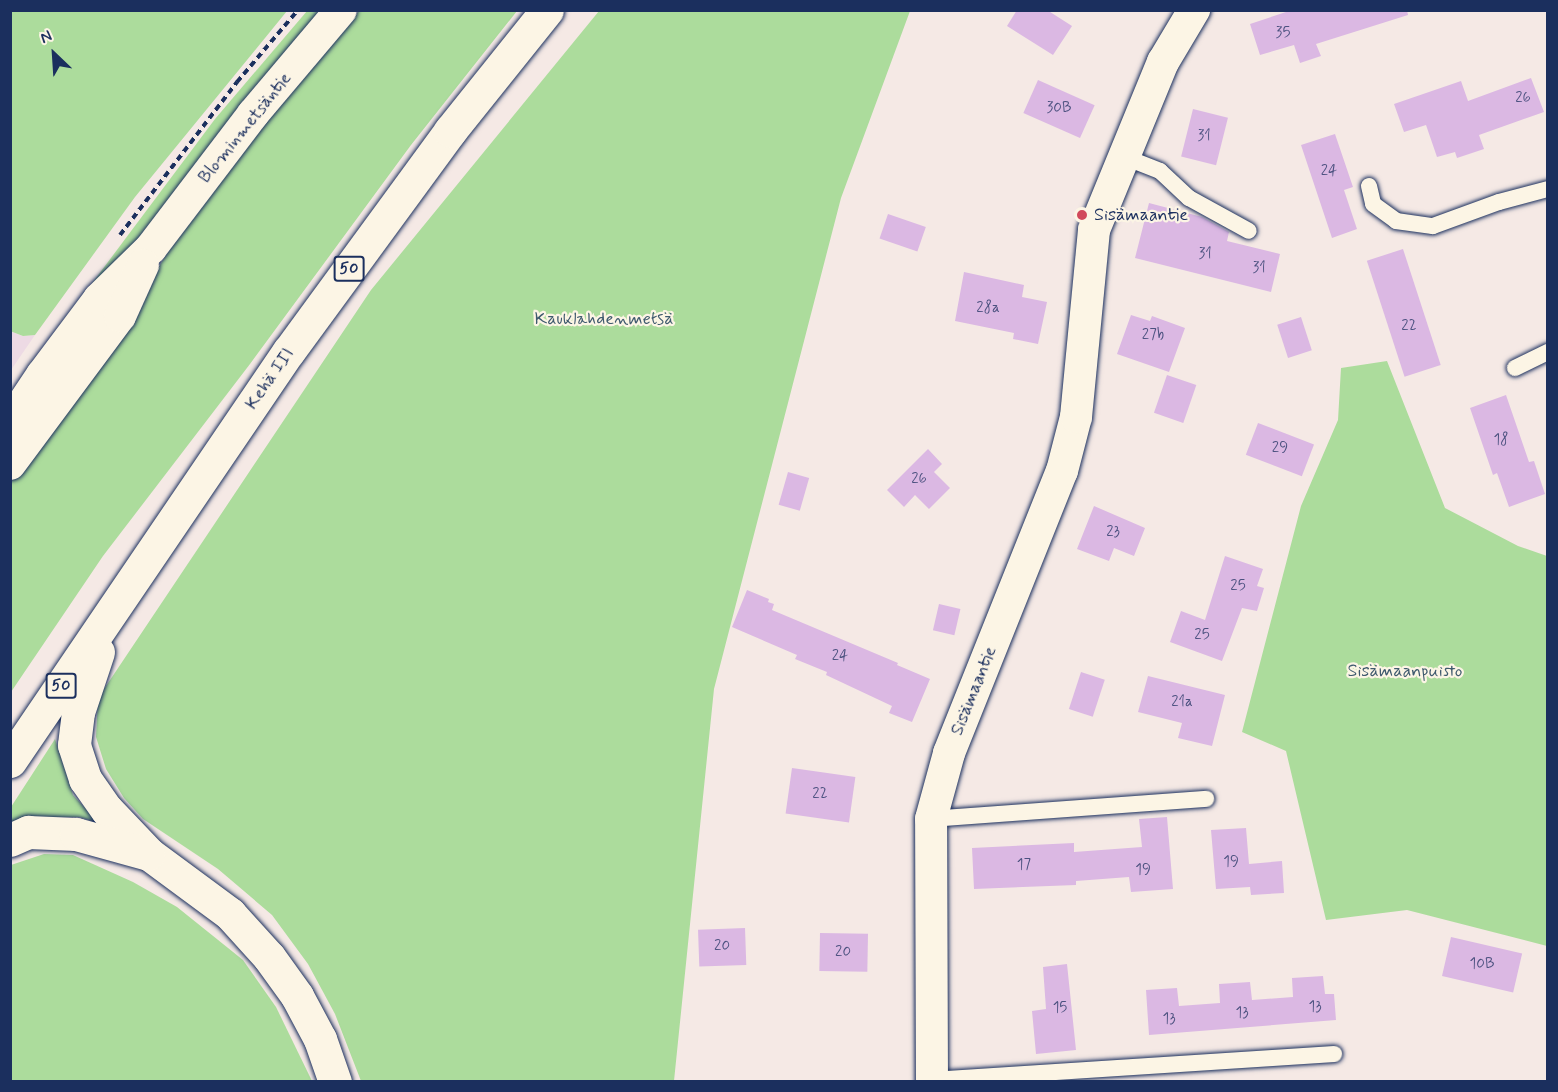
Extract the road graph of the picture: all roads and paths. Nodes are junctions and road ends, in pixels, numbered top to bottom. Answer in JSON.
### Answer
{"nodes":[{"id":1,"x":341,"y":10,"type":"edge"},
{"id":2,"x":548,"y":10,"type":"edge"},
{"id":3,"x":1194,"y":10,"type":"edge"},
{"id":4,"x":1122,"y":156,"type":"junction"},
{"id":5,"x":1369,"y":186,"type":"dead end"},
{"id":6,"x":1548,"y":189,"type":"edge"},
{"id":7,"x":1249,"y":231,"type":"dead end"},
{"id":8,"x":151,"y":248,"type":"junction"},
{"id":9,"x":1548,"y":352,"type":"edge"},
{"id":10,"x":1515,"y":368,"type":"dead end"},
{"id":11,"x":10,"y":423,"type":"edge"},
{"id":12,"x":10,"y":464,"type":"edge"},
{"id":13,"x":112,"y":611,"type":"junction"},
{"id":14,"x":10,"y":761,"type":"edge"},
{"id":15,"x":1206,"y":799,"type":"dead end"},
{"id":16,"x":931,"y":819,"type":"junction"},
{"id":17,"x":10,"y":840,"type":"edge"},
{"id":18,"x":149,"y":854,"type":"junction"},
{"id":19,"x":1334,"y":1054,"type":"dead end"},
{"id":20,"x":932,"y":1081,"type":"edge"},
{"id":21,"x":334,"y":1082,"type":"edge"}],
"edges":[{"from":1,"to":8,"type":"street","name":"Blominmetsäntie"},
{"from":2,"to":13,"type":"highway","name":"Kehä III","number":"50"},
{"from":3,"to":4,"type":"street","name":"Sisämaantie"},
{"from":4,"to":7,"type":"lane"},
{"from":4,"to":16,"type":"street","name":"Sisämaantie"},
{"from":5,"to":6,"type":"lane"},
{"from":8,"to":11,"type":"street","name":"Blominmetsäntie"},
{"from":8,"to":12,"type":"street","name":"Blominmetsäntie"},
{"from":9,"to":10,"type":"lane"},
{"from":13,"to":14,"type":"highway","name":"Kehä III","number":"50"},
{"from":13,"to":18,"type":"highway"},
{"from":15,"to":16,"type":"lane"},
{"from":16,"to":20,"type":"street","name":"Sisämaantie"},
{"from":17,"to":18,"type":"highway"},
{"from":18,"to":21,"type":"highway"},
{"from":19,"to":20,"type":"lane"}]}
